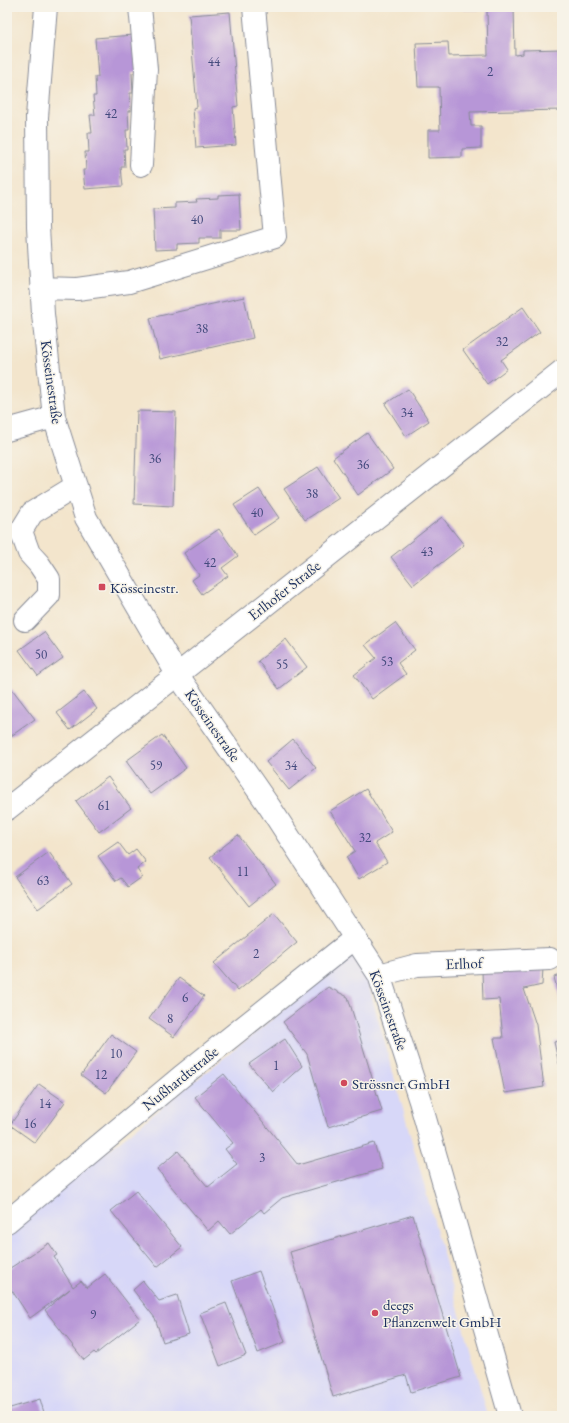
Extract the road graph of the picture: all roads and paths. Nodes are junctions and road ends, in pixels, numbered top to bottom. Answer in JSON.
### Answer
{"nodes":[{"id":1,"x":46,"y":7,"type":"edge"},
{"id":2,"x":140,"y":7,"type":"edge"},
{"id":3,"x":254,"y":7,"type":"edge"},
{"id":4,"x":141,"y":165,"type":"dead end"},
{"id":5,"x":41,"y":288,"type":"junction"},
{"id":6,"x":562,"y":371,"type":"edge"},
{"id":7,"x":54,"y":417,"type":"junction"},
{"id":8,"x":7,"y":430,"type":"edge"},
{"id":9,"x":76,"y":486,"type":"junction"},
{"id":10,"x":25,"y":620,"type":"dead end"},
{"id":11,"x":177,"y":674,"type":"junction"},
{"id":12,"x":7,"y":809,"type":"edge"},
{"id":13,"x":355,"y":938,"type":"junction"},
{"id":14,"x":550,"y":960,"type":"dead end"},
{"id":15,"x":379,"y":975,"type":"junction"},
{"id":16,"x":7,"y":1222,"type":"edge"},
{"id":17,"x":510,"y":1416,"type":"edge"}],
"edges":[{"from":1,"to":5,"type":"street","name":"Kösseinestraße"},
{"from":2,"to":4,"type":"street"},
{"from":3,"to":5,"type":"street"},
{"from":5,"to":7,"type":"street","name":"Kösseinestraße"},
{"from":6,"to":11,"type":"street","name":"Erlhofer Straße"},
{"from":7,"to":8,"type":"street"},
{"from":7,"to":9,"type":"street","name":"Kösseinestraße"},
{"from":9,"to":10,"type":"street"},
{"from":9,"to":11,"type":"street","name":"Kösseinestraße"},
{"from":11,"to":12,"type":"street","name":"Erlhofer Straße"},
{"from":11,"to":13,"type":"street","name":"Kösseinestraße"},
{"from":13,"to":15,"type":"street","name":"Kösseinestraße"},
{"from":13,"to":16,"type":"street","name":"Nußhardtstraße"},
{"from":14,"to":15,"type":"street","name":"Erlhof"},
{"from":15,"to":17,"type":"street","name":"Kösseinestraße"}]}
